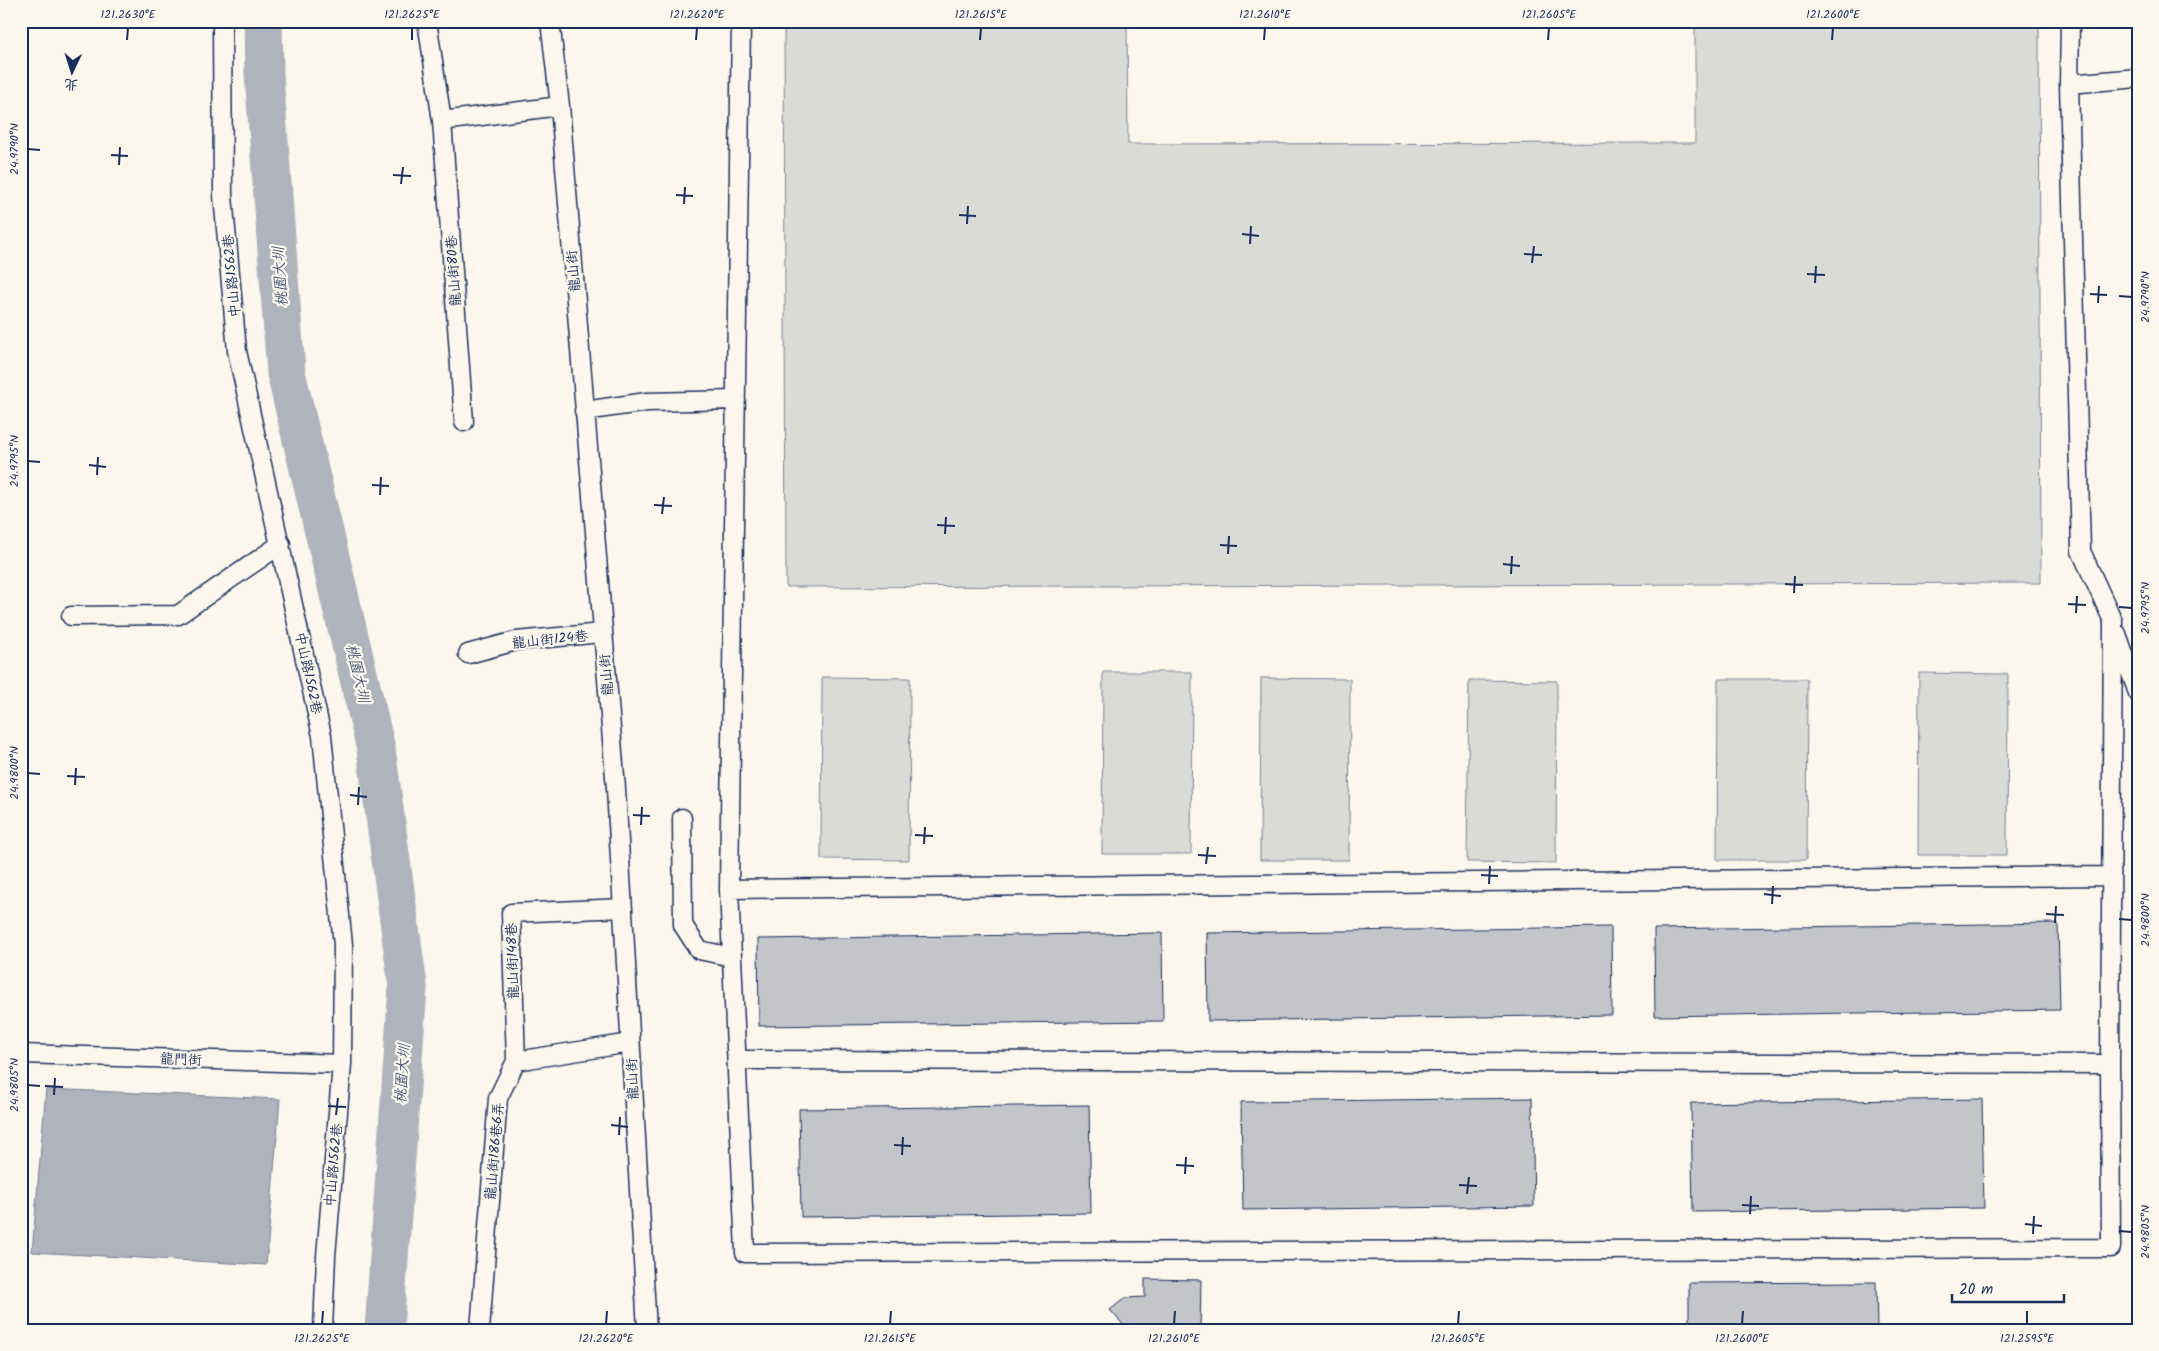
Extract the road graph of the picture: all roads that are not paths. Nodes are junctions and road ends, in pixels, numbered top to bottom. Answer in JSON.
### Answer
{"nodes":[{"id":1,"x":222,"y":21,"type":"edge"},
{"id":2,"x":427,"y":21,"type":"edge"},
{"id":3,"x":550,"y":21,"type":"edge"},
{"id":4,"x":741,"y":21,"type":"edge"},
{"id":5,"x":2070,"y":21,"type":"edge"},
{"id":6,"x":2138,"y":78,"type":"edge"},
{"id":7,"x":2069,"y":84,"type":"junction"},
{"id":8,"x":560,"y":106,"type":"junction"},
{"id":9,"x":442,"y":121,"type":"junction"},
{"id":10,"x":736,"y":400,"type":"junction"},
{"id":11,"x":584,"y":411,"type":"junction"},
{"id":12,"x":464,"y":422,"type":"dead end"},
{"id":13,"x":281,"y":544,"type":"junction"},
{"id":14,"x":71,"y":616,"type":"dead end"},
{"id":15,"x":2113,"y":621,"type":"junction"},
{"id":16,"x":602,"y":633,"type":"junction"},
{"id":17,"x":468,"y":654,"type":"dead end"},
{"id":18,"x":2138,"y":693,"type":"edge"},
{"id":19,"x":682,"y":818,"type":"dead end"},
{"id":20,"x":2111,"y":876,"type":"junction"},
{"id":21,"x":730,"y":889,"type":"junction"},
{"id":22,"x":623,"y":908,"type":"junction"},
{"id":23,"x":732,"y":957,"type":"junction"},
{"id":24,"x":630,"y":1043,"type":"junction"},
{"id":25,"x":21,"y":1054,"type":"edge"},
{"id":26,"x":738,"y":1060,"type":"junction"},
{"id":27,"x":516,"y":1062,"type":"junction"},
{"id":28,"x":342,"y":1064,"type":"junction"},
{"id":29,"x":2110,"y":1064,"type":"junction"},
{"id":30,"x":323,"y":1330,"type":"edge"},
{"id":31,"x":480,"y":1330,"type":"edge"},
{"id":32,"x":647,"y":1330,"type":"edge"}],
"edges":[{"from":1,"to":13,"type":"lane","name":"中山路1562巷"},
{"from":2,"to":9,"type":"lane","name":"龍山街80巷"},
{"from":3,"to":8,"type":"lane","name":"龍山街"},
{"from":4,"to":10,"type":"lane"},
{"from":5,"to":7,"type":"lane"},
{"from":6,"to":7,"type":"lane"},
{"from":7,"to":15,"type":"lane"},
{"from":8,"to":9,"type":"lane"},
{"from":8,"to":11,"type":"lane","name":"龍山街"},
{"from":9,"to":12,"type":"lane","name":"龍山街80巷"},
{"from":10,"to":11,"type":"lane"},
{"from":10,"to":21,"type":"lane"},
{"from":11,"to":16,"type":"lane","name":"龍山街"},
{"from":13,"to":14,"type":"lane"},
{"from":13,"to":28,"type":"lane","name":"中山路1562巷"},
{"from":15,"to":18,"type":"lane"},
{"from":15,"to":20,"type":"lane"},
{"from":16,"to":17,"type":"lane","name":"龍山街124巷"},
{"from":16,"to":22,"type":"lane","name":"龍山街"},
{"from":19,"to":23,"type":"lane"},
{"from":20,"to":21,"type":"lane"},
{"from":20,"to":29,"type":"lane"},
{"from":21,"to":23,"type":"lane"},
{"from":22,"to":24,"type":"lane","name":"龍山街"},
{"from":22,"to":27,"type":"lane","name":"龍山街148巷"},
{"from":23,"to":26,"type":"lane"},
{"from":24,"to":27,"type":"lane"},
{"from":24,"to":32,"type":"lane","name":"龍山街"},
{"from":25,"to":28,"type":"lane","name":"龍門街"},
{"from":26,"to":29,"type":"lane"},
{"from":26,"to":29,"type":"lane"},
{"from":27,"to":31,"type":"lane","name":"龍山街186巷6弄"},
{"from":28,"to":30,"type":"lane","name":"中山路1562巷"}]}
